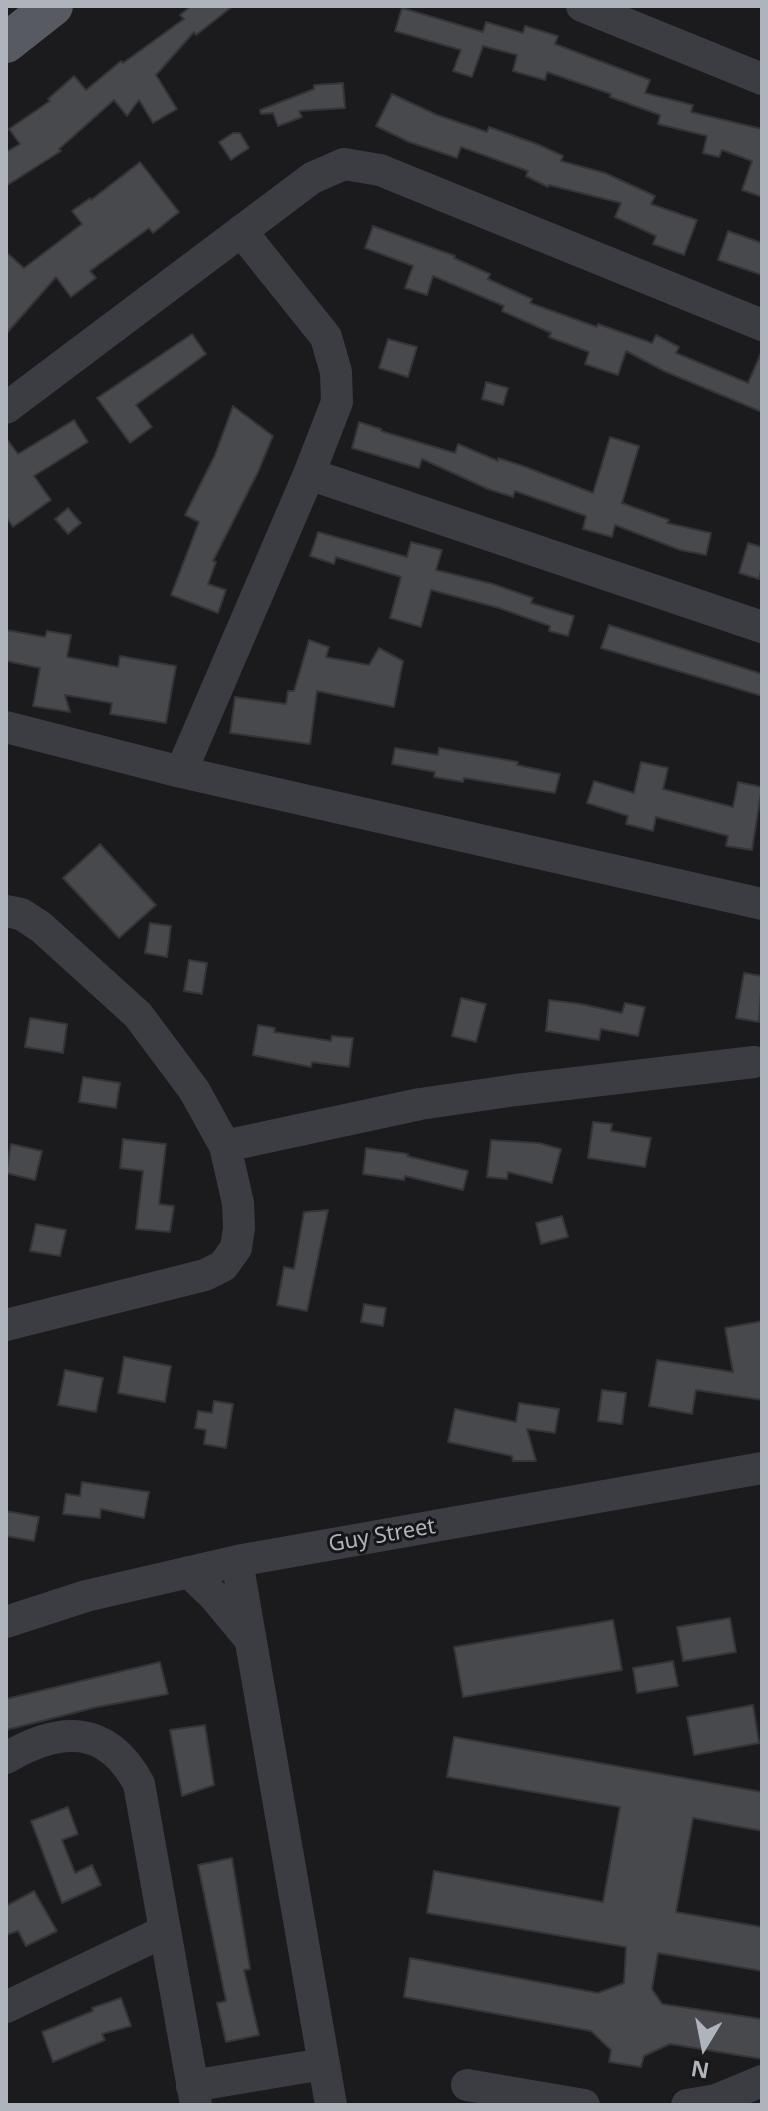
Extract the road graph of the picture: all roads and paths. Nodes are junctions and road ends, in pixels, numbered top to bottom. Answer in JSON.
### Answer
{"nodes":[{"id":1,"x":53,"y":6,"type":"edge"},
{"id":2,"x":582,"y":6,"type":"edge"},
{"id":3,"x":6,"y":43,"type":"edge"},
{"id":4,"x":762,"y":79,"type":"edge"},
{"id":5,"x":241,"y":231,"type":"junction"},
{"id":6,"x":762,"y":325,"type":"edge"},
{"id":7,"x":6,"y":408,"type":"edge"},
{"id":8,"x":309,"y":474,"type":"junction"},
{"id":9,"x":762,"y":627,"type":"edge"},
{"id":10,"x":6,"y":727,"type":"edge"},
{"id":11,"x":181,"y":772,"type":"junction"},
{"id":12,"x":762,"y":904,"type":"edge"},
{"id":13,"x":6,"y":911,"type":"edge"},
{"id":14,"x":754,"y":1062,"type":"dead end"},
{"id":15,"x":225,"y":1146,"type":"junction"},
{"id":16,"x":6,"y":1325,"type":"edge"},
{"id":17,"x":762,"y":1468,"type":"edge"},
{"id":18,"x":237,"y":1561,"type":"junction"},
{"id":19,"x":189,"y":1572,"type":"junction"},
{"id":20,"x":6,"y":1622,"type":"edge"},
{"id":21,"x":251,"y":1640,"type":"junction"},
{"id":22,"x":6,"y":1758,"type":"edge"},
{"id":23,"x":165,"y":1931,"type":"junction"},
{"id":24,"x":6,"y":2007,"type":"edge"},
{"id":25,"x":323,"y":2064,"type":"junction"},
{"id":26,"x":762,"y":2081,"type":"edge"},
{"id":27,"x":467,"y":2085,"type":"dead end"},
{"id":28,"x":194,"y":2096,"type":"edge"},
{"id":29,"x":707,"y":2103,"type":"edge"},
{"id":30,"x":331,"y":2105,"type":"edge"},
{"id":31,"x":584,"y":2105,"type":"edge"}],
"edges":[{"from":1,"to":3,"type":"main road"},
{"from":2,"to":4,"type":"street"},
{"from":5,"to":6,"type":"street"},
{"from":5,"to":7,"type":"street"},
{"from":5,"to":8,"type":"street"},
{"from":8,"to":9,"type":"street"},
{"from":8,"to":11,"type":"street"},
{"from":10,"to":11,"type":"street"},
{"from":11,"to":12,"type":"street"},
{"from":13,"to":15,"type":"street"},
{"from":14,"to":15,"type":"street"},
{"from":15,"to":16,"type":"street"},
{"from":17,"to":18,"type":"street","name":"Guy Street"},
{"from":18,"to":19,"type":"street","name":"Guy Street"},
{"from":18,"to":21,"type":"street"},
{"from":19,"to":20,"type":"street","name":"Guy Street"},
{"from":19,"to":21,"type":"street"},
{"from":21,"to":25,"type":"street"},
{"from":22,"to":23,"type":"street"},
{"from":23,"to":24,"type":"street"},
{"from":23,"to":28,"type":"street"},
{"from":25,"to":28,"type":"street"},
{"from":25,"to":30,"type":"street"},
{"from":26,"to":29,"type":"street"},
{"from":27,"to":31,"type":"street"}]}
